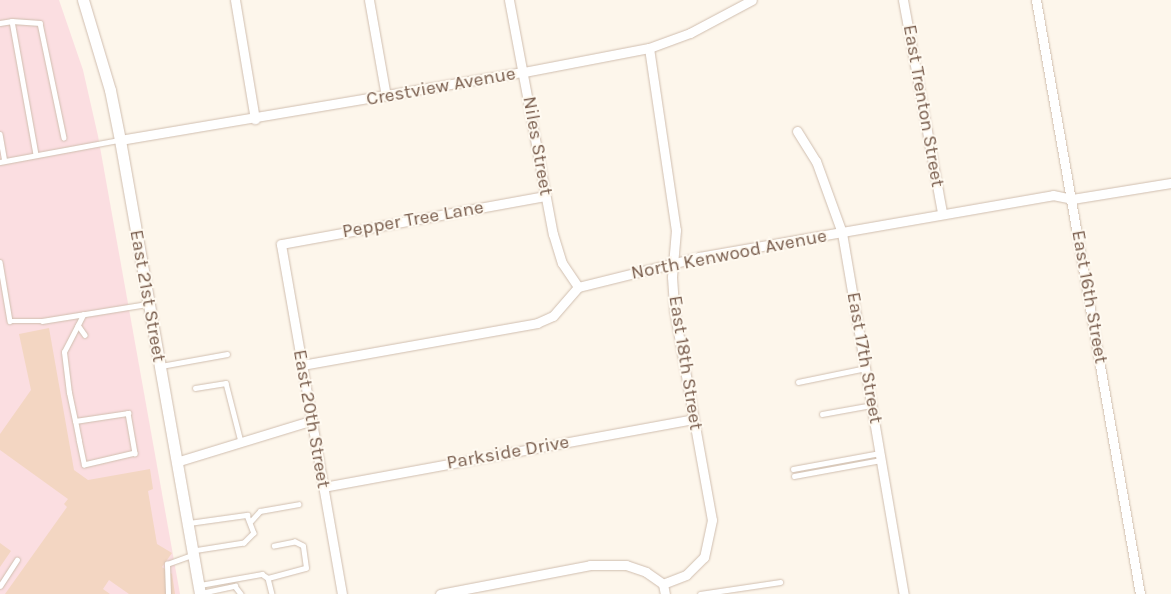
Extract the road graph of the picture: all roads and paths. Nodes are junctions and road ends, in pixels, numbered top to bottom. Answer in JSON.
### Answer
{"nodes":[{"id":1,"x":83,"y":0,"type":"edge"},
{"id":2,"x":235,"y":0,"type":"edge"},
{"id":3,"x":369,"y":0,"type":"edge"},
{"id":4,"x":509,"y":0,"type":"edge"},
{"id":5,"x":752,"y":0,"type":"edge"},
{"id":6,"x":904,"y":0,"type":"edge"},
{"id":7,"x":1036,"y":0,"type":"edge"},
{"id":8,"x":12,"y":21,"type":"junction"},
{"id":9,"x":0,"y":23,"type":"edge"},
{"id":10,"x":649,"y":48,"type":"junction"},
{"id":11,"x":524,"y":72,"type":"junction"},
{"id":12,"x":386,"y":96,"type":"junction"},
{"id":13,"x":255,"y":119,"type":"junction"},
{"id":14,"x":797,"y":131,"type":"dead end"},
{"id":15,"x":0,"y":134,"type":"edge"},
{"id":16,"x":64,"y":138,"type":"dead end"},
{"id":17,"x":120,"y":140,"type":"junction"},
{"id":18,"x":36,"y":155,"type":"junction"},
{"id":19,"x":3,"y":162,"type":"edge"},
{"id":20,"x":1171,"y":182,"type":"edge"},
{"id":21,"x":545,"y":196,"type":"junction"},
{"id":22,"x":1072,"y":200,"type":"junction"},
{"id":23,"x":942,"y":213,"type":"junction"},
{"id":24,"x":842,"y":232,"type":"junction"},
{"id":25,"x":281,"y":244,"type":"joint"},
{"id":26,"x":0,"y":262,"type":"edge"},
{"id":27,"x":672,"y":262,"type":"junction"},
{"id":28,"x":1,"y":273,"type":"edge"},
{"id":29,"x":578,"y":287,"type":"junction"},
{"id":30,"x":149,"y":304,"type":"junction"},
{"id":31,"x":83,"y":316,"type":"junction"},
{"id":32,"x":78,"y":325,"type":"junction"},
{"id":33,"x":86,"y":334,"type":"dead end"},
{"id":34,"x":227,"y":354,"type":"dead end"},
{"id":35,"x":302,"y":365,"type":"junction"},
{"id":36,"x":159,"y":366,"type":"junction"},
{"id":37,"x":866,"y":368,"type":"junction"},
{"id":38,"x":798,"y":382,"type":"dead end"},
{"id":39,"x":195,"y":388,"type":"dead end"},
{"id":40,"x":872,"y":405,"type":"junction"},
{"id":41,"x":822,"y":414,"type":"dead end"},
{"id":42,"x":693,"y":420,"type":"junction"},
{"id":43,"x":75,"y":421,"type":"junction"},
{"id":44,"x":310,"y":421,"type":"junction"},
{"id":45,"x":241,"y":442,"type":"junction"},
{"id":46,"x":881,"y":456,"type":"junction"},
{"id":47,"x":176,"y":462,"type":"junction"},
{"id":48,"x":793,"y":469,"type":"dead end"},
{"id":49,"x":794,"y":476,"type":"dead end"},
{"id":50,"x":323,"y":487,"type":"junction"},
{"id":51,"x":298,"y":504,"type":"dead end"},
{"id":52,"x":251,"y":521,"type":"junction"},
{"id":53,"x":187,"y":523,"type":"junction"},
{"id":54,"x":274,"y":546,"type":"dead end"},
{"id":55,"x":193,"y":553,"type":"junction"},
{"id":56,"x":17,"y":560,"type":"dead end"},
{"id":57,"x":268,"y":578,"type":"junction"},
{"id":58,"x":780,"y":582,"type":"dead end"},
{"id":59,"x":663,"y":584,"type":"junction"},
{"id":60,"x":0,"y":586,"type":"edge"},
{"id":61,"x":200,"y":591,"type":"edge"},
{"id":62,"x":168,"y":594,"type":"edge"},
{"id":63,"x":241,"y":594,"type":"edge"},
{"id":64,"x":272,"y":594,"type":"edge"},
{"id":65,"x":342,"y":594,"type":"edge"},
{"id":66,"x":440,"y":594,"type":"edge"},
{"id":67,"x":665,"y":594,"type":"edge"},
{"id":68,"x":700,"y":594,"type":"edge"},
{"id":69,"x":904,"y":594,"type":"edge"},
{"id":70,"x":1140,"y":594,"type":"edge"}],
"edges":[{"from":1,"to":17,"type":"street","name":"East 21st Street"},
{"from":2,"to":13,"type":"street"},
{"from":3,"to":12,"type":"street"},
{"from":4,"to":11,"type":"street","name":"Niles Street"},
{"from":5,"to":10,"type":"street","name":"Crestview Avenue"},
{"from":6,"to":23,"type":"street","name":"East Trenton Street"},
{"from":7,"to":22,"type":"street","name":"East 16th Street"},
{"from":8,"to":9,"type":"lane"},
{"from":8,"to":16,"type":"lane"},
{"from":8,"to":18,"type":"lane"},
{"from":10,"to":11,"type":"street","name":"Crestview Avenue"},
{"from":10,"to":27,"type":"street","name":"East 18th Street"},
{"from":11,"to":12,"type":"street","name":"Crestview Avenue"},
{"from":11,"to":21,"type":"street","name":"Niles Street"},
{"from":12,"to":13,"type":"street","name":"Crestview Avenue"},
{"from":13,"to":17,"type":"street","name":"Crestview Avenue"},
{"from":14,"to":24,"type":"street","name":"East 17th Street"},
{"from":15,"to":19,"type":"lane"},
{"from":17,"to":18,"type":"lane"},
{"from":17,"to":30,"type":"street","name":"East 21st Street"},
{"from":18,"to":19,"type":"lane"},
{"from":20,"to":22,"type":"street","name":"North Kenwood Avenue"},
{"from":21,"to":25,"type":"street","name":"Pepper Tree Lane"},
{"from":21,"to":29,"type":"street","name":"Niles Street"},
{"from":22,"to":23,"type":"street","name":"North Kenwood Avenue"},
{"from":22,"to":70,"type":"street","name":"East 16th Street"},
{"from":23,"to":24,"type":"street","name":"North Kenwood Avenue"},
{"from":24,"to":27,"type":"street","name":"North Kenwood Avenue"},
{"from":24,"to":37,"type":"street","name":"East 17th Street"},
{"from":25,"to":35,"type":"street","name":"East 20th Street"},
{"from":26,"to":28,"type":"lane"},
{"from":27,"to":29,"type":"street","name":"North Kenwood Avenue"},
{"from":27,"to":42,"type":"street","name":"East 18th Street"},
{"from":28,"to":31,"type":"lane"},
{"from":29,"to":35,"type":"street"},
{"from":30,"to":31,"type":"lane"},
{"from":30,"to":36,"type":"street","name":"East 21st Street"},
{"from":31,"to":32,"type":"lane"},
{"from":32,"to":33,"type":"lane"},
{"from":32,"to":43,"type":"lane"},
{"from":34,"to":36,"type":"lane"},
{"from":35,"to":44,"type":"street","name":"East 20th Street"},
{"from":36,"to":47,"type":"street","name":"East 21st Street"},
{"from":37,"to":38,"type":"lane"},
{"from":37,"to":40,"type":"street","name":"East 17th Street"},
{"from":39,"to":45,"type":"lane"},
{"from":40,"to":41,"type":"lane"},
{"from":40,"to":46,"type":"street","name":"East 17th Street"},
{"from":42,"to":50,"type":"street","name":"Parkside Drive"},
{"from":42,"to":59,"type":"street","name":"East 18th Street"},
{"from":43,"to":43,"type":"lane"},
{"from":44,"to":45,"type":"street"},
{"from":44,"to":50,"type":"street","name":"East 20th Street"},
{"from":45,"to":47,"type":"street"},
{"from":46,"to":48,"type":"lane"},
{"from":46,"to":49,"type":"lane"},
{"from":46,"to":69,"type":"street","name":"East 17th Street"},
{"from":47,"to":53,"type":"street","name":"East 21st Street"},
{"from":50,"to":65,"type":"street","name":"East 20th Street"},
{"from":51,"to":52,"type":"lane"},
{"from":52,"to":53,"type":"lane"},
{"from":52,"to":55,"type":"lane"},
{"from":53,"to":55,"type":"street","name":"East 21st Street"},
{"from":54,"to":57,"type":"lane"},
{"from":55,"to":61,"type":"street","name":"East 21st Street"},
{"from":55,"to":62,"type":"lane"},
{"from":56,"to":60,"type":"lane"},
{"from":57,"to":61,"type":"lane"},
{"from":57,"to":64,"type":"lane"},
{"from":58,"to":68,"type":"lane"},
{"from":59,"to":66,"type":"street"},
{"from":59,"to":67,"type":"street"},
{"from":61,"to":63,"type":"lane"}]}
